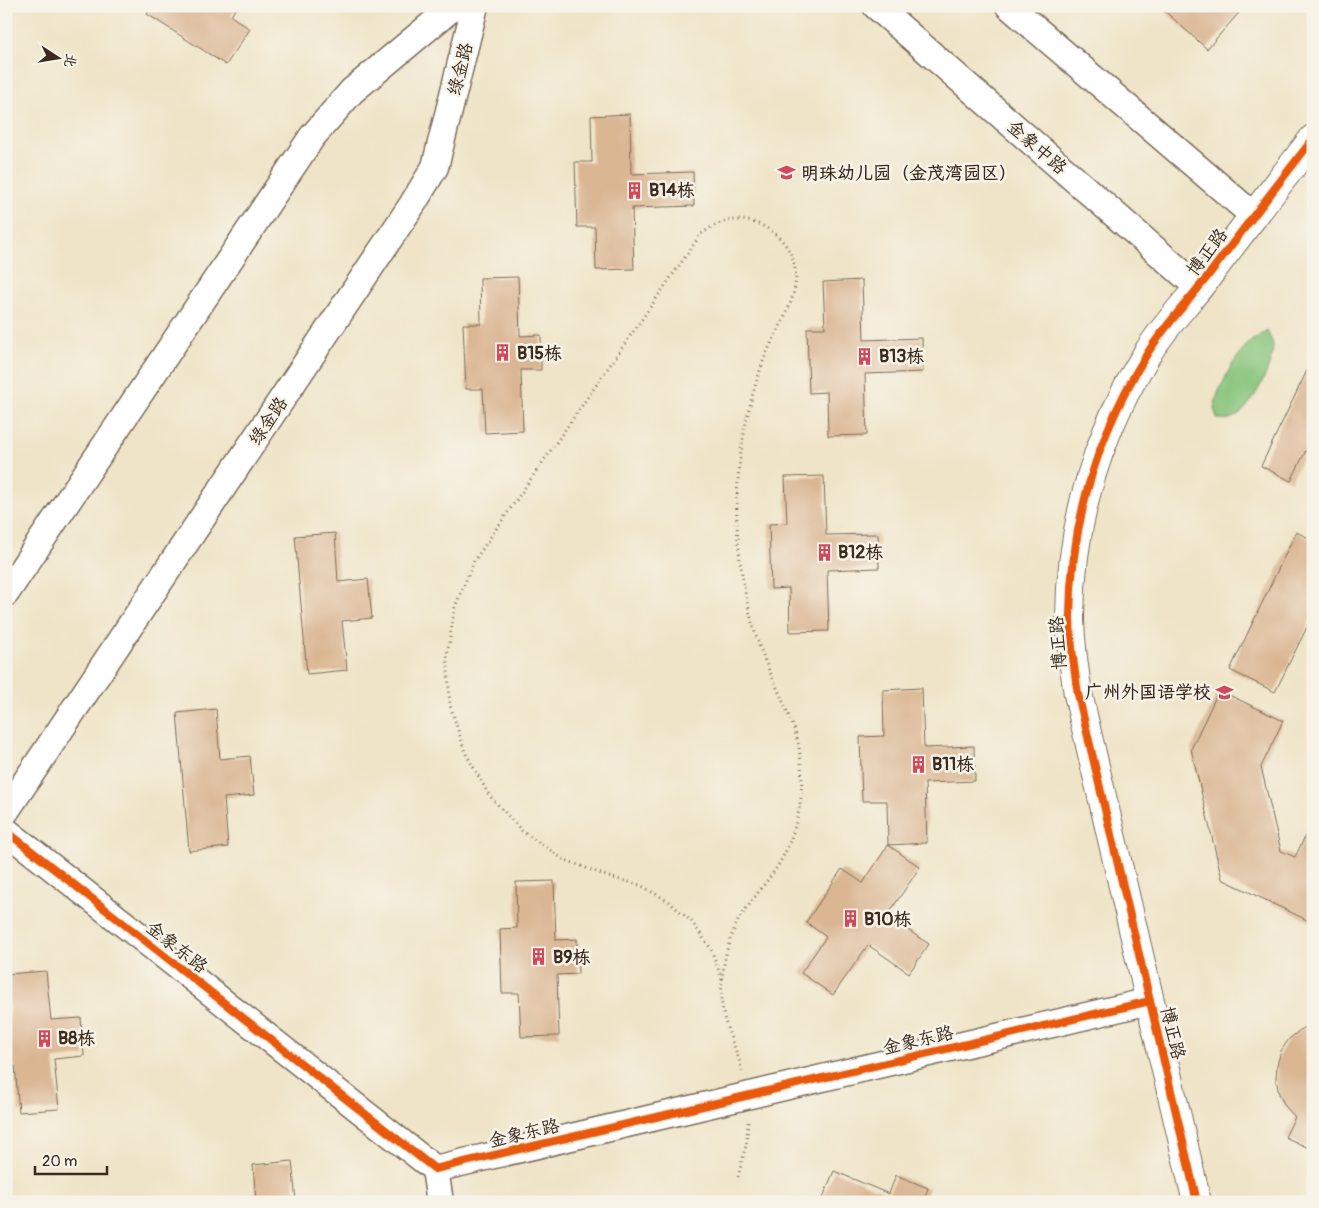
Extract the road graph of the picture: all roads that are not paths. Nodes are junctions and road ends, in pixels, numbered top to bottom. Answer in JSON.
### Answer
{"nodes":[{"id":1,"x":454,"y":6,"type":"edge"},
{"id":2,"x":475,"y":6,"type":"edge"},
{"id":3,"x":876,"y":6,"type":"edge"},
{"id":4,"x":1009,"y":6,"type":"edge"},
{"id":5,"x":1313,"y":139,"type":"edge"},
{"id":6,"x":1254,"y":216,"type":"junction"},
{"id":7,"x":1199,"y":288,"type":"junction"},
{"id":8,"x":6,"y":592,"type":"edge"},
{"id":9,"x":6,"y":811,"type":"edge"},
{"id":10,"x":6,"y":831,"type":"edge"},
{"id":11,"x":1150,"y":1001,"type":"junction"},
{"id":12,"x":435,"y":1169,"type":"junction"},
{"id":13,"x":440,"y":1202,"type":"edge"},
{"id":14,"x":1197,"y":1202,"type":"edge"}],
"edges":[{"from":1,"to":8,"type":"street"},
{"from":2,"to":9,"type":"street","name":"绿金路"},
{"from":3,"to":7,"type":"street","name":"金象中路"},
{"from":4,"to":6,"type":"street"},
{"from":5,"to":6,"type":"street","name":"博正路"},
{"from":6,"to":7,"type":"street","name":"博正路"},
{"from":7,"to":11,"type":"street","name":"博正路"},
{"from":10,"to":12,"type":"street","name":"金象东路"},
{"from":11,"to":12,"type":"street","name":"金象东路"},
{"from":11,"to":14,"type":"street","name":"博正路"},
{"from":12,"to":13,"type":"street"}]}
